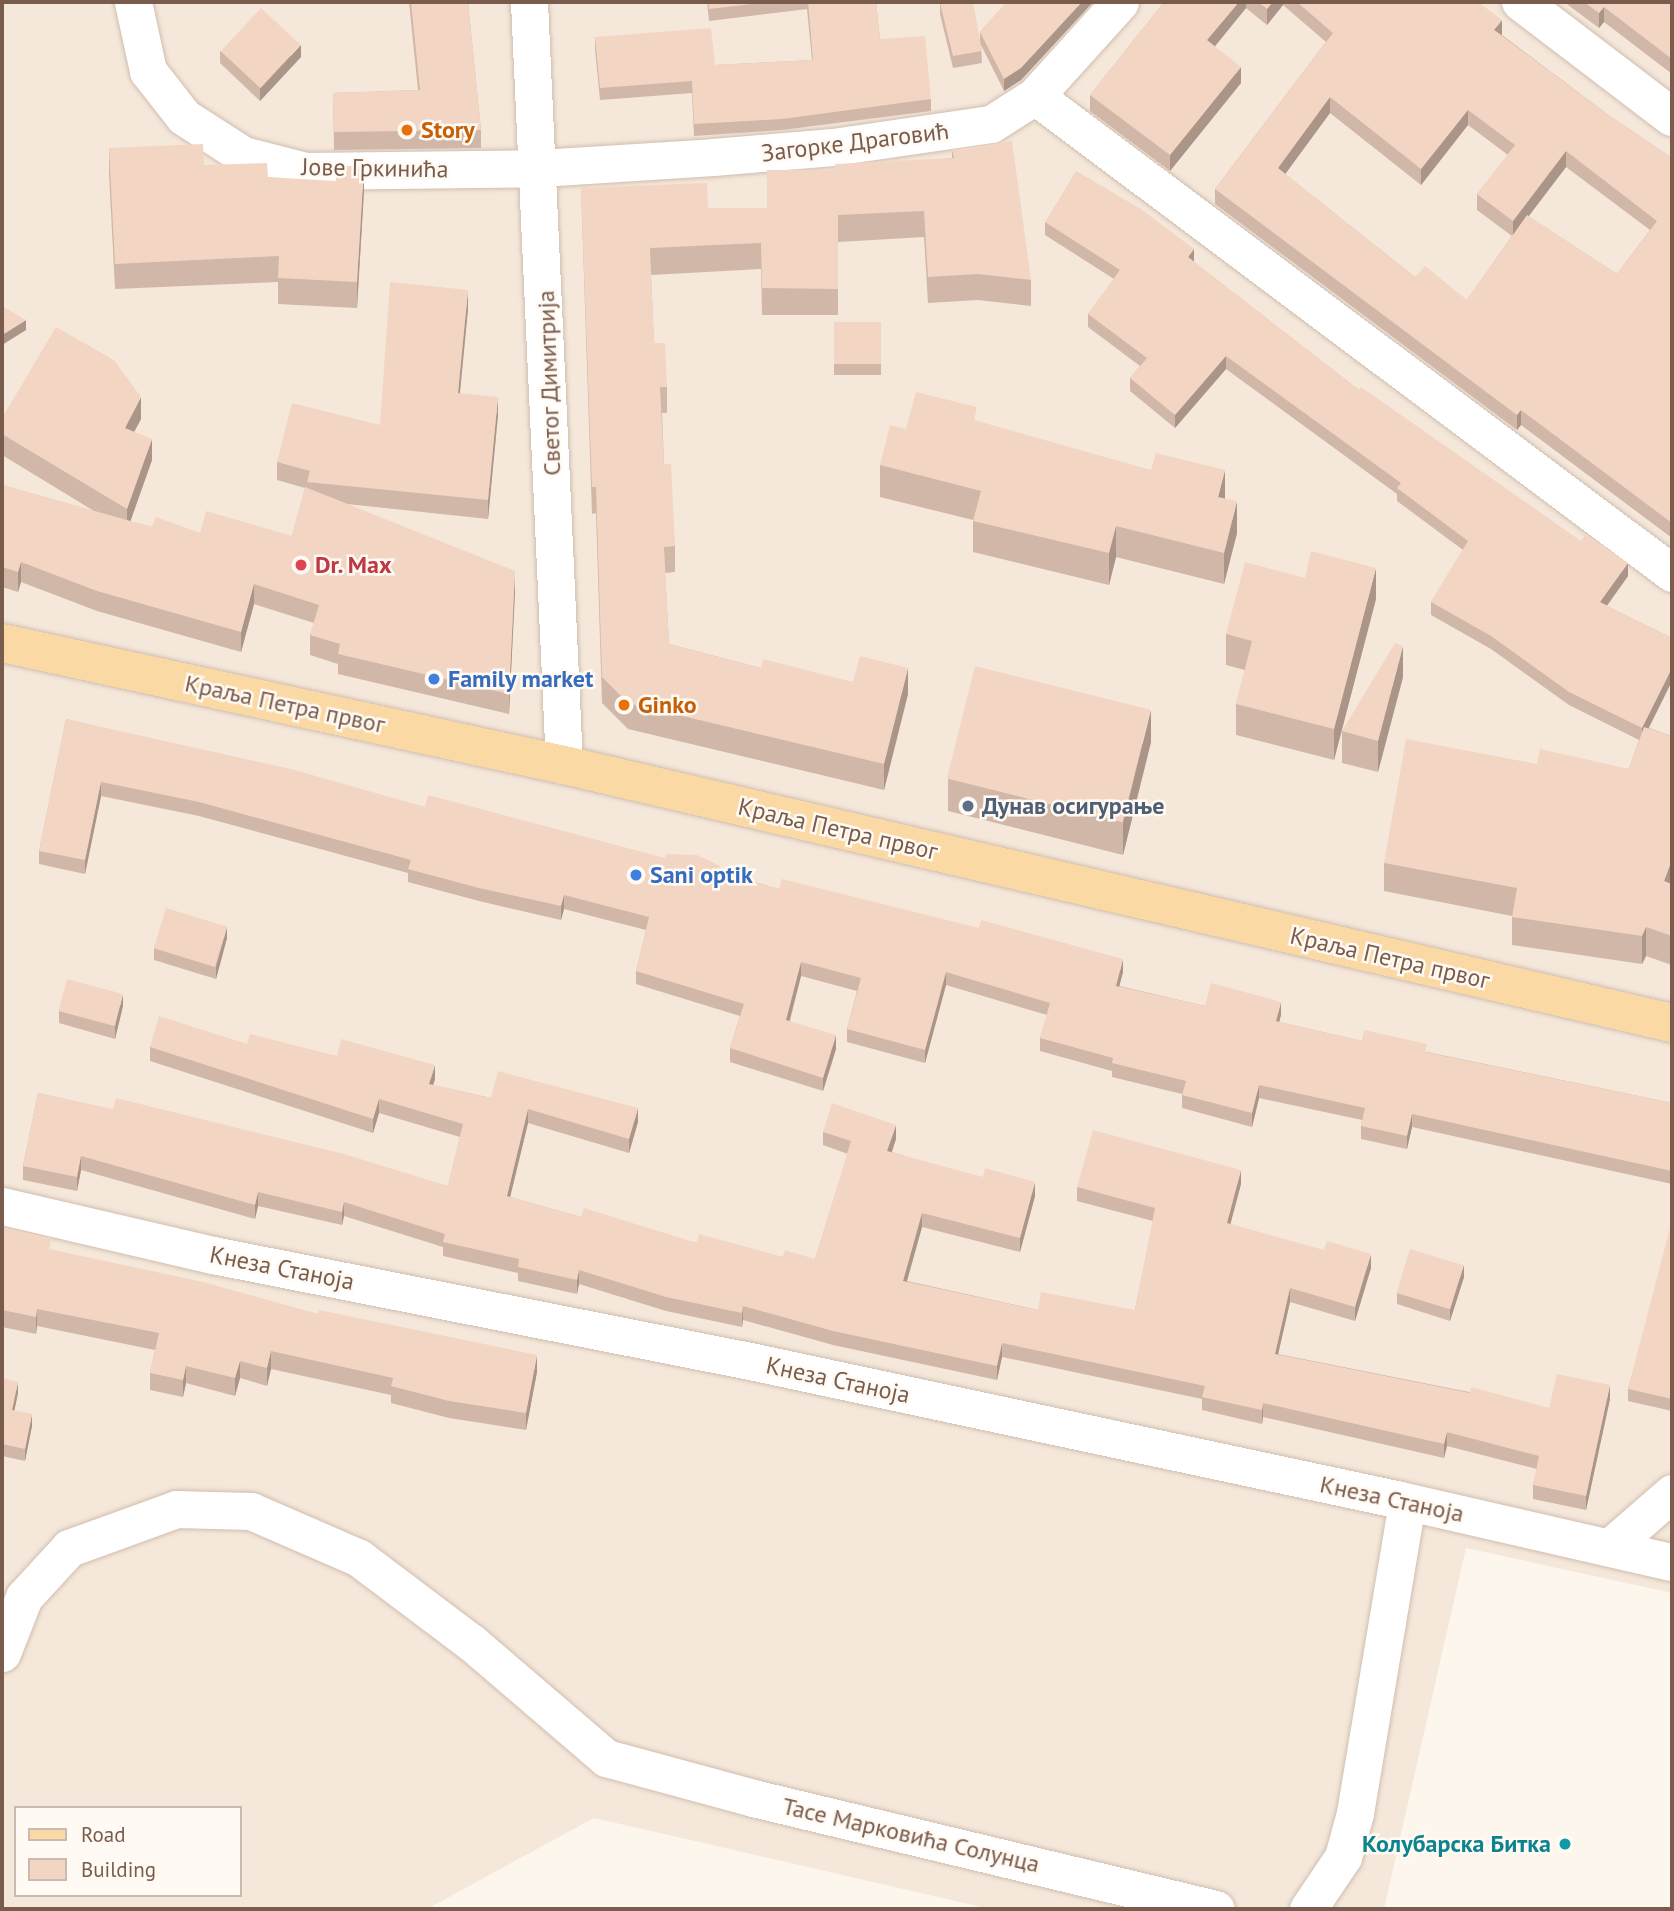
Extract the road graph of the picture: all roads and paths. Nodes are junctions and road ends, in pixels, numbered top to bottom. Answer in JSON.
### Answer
{"nodes":[{"id":1,"x":133,"y":2,"type":"edge"},
{"id":2,"x":529,"y":2,"type":"edge"},
{"id":3,"x":1121,"y":2,"type":"edge"},
{"id":4,"x":1521,"y":2,"type":"edge"},
{"id":5,"x":1035,"y":96,"type":"junction"},
{"id":6,"x":1672,"y":117,"type":"edge"},
{"id":7,"x":540,"y":168,"type":"junction"},
{"id":8,"x":1672,"y":573,"type":"edge"},
{"id":9,"x":2,"y":643,"type":"edge"},
{"id":10,"x":564,"y":765,"type":"junction"},
{"id":11,"x":1672,"y":1023,"type":"edge"},
{"id":12,"x":2,"y":1206,"type":"edge"},
{"id":13,"x":1672,"y":1493,"type":"edge"},
{"id":14,"x":1407,"y":1502,"type":"junction"},
{"id":15,"x":1610,"y":1546,"type":"junction"},
{"id":16,"x":1672,"y":1562,"type":"edge"},
{"id":17,"x":2,"y":1653,"type":"edge"},
{"id":18,"x":1216,"y":1909,"type":"edge"},
{"id":19,"x":1308,"y":1909,"type":"edge"}],
"edges":[{"from":1,"to":7,"type":"street","name":"Јове Гркинића"},
{"from":2,"to":7,"type":"street","name":"Светог Димитрија"},
{"from":3,"to":5,"type":"street","name":"Загорке Драговић"},
{"from":4,"to":6,"type":"street"},
{"from":5,"to":7,"type":"street","name":"Загорке Драговић"},
{"from":5,"to":8,"type":"street"},
{"from":7,"to":10,"type":"street","name":"Светог Димитрија"},
{"from":9,"to":10,"type":"main road","name":"Краља Петра првог"},
{"from":10,"to":11,"type":"main road","name":"Краља Петра првог"},
{"from":12,"to":14,"type":"street","name":"Кнеза Станоја"},
{"from":13,"to":15,"type":"street"},
{"from":14,"to":15,"type":"street","name":"Кнеза Станоја"},
{"from":14,"to":19,"type":"street"},
{"from":15,"to":16,"type":"street","name":"Кнеза Станоја"},
{"from":17,"to":18,"type":"street","name":"Тасе Марковића Солунца"}]}
